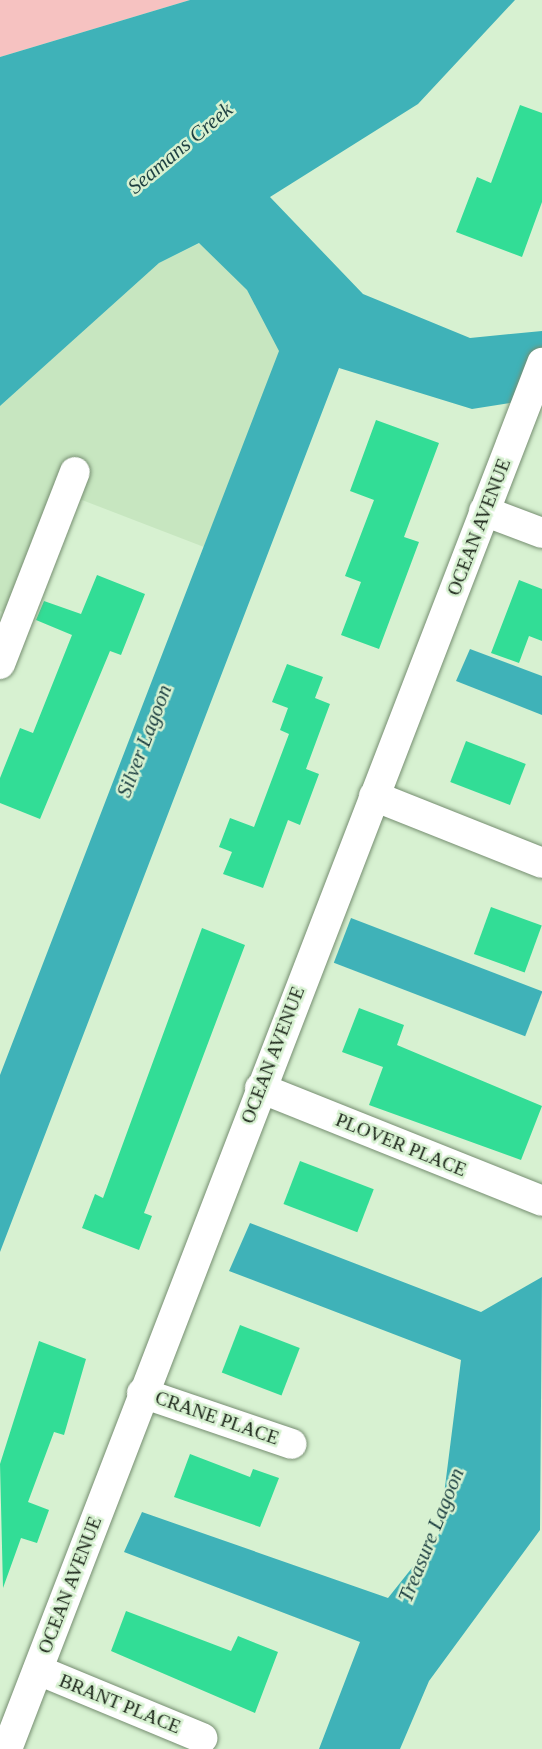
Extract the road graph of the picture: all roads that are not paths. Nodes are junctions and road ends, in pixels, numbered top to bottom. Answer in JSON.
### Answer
{"nodes":[{"id":1,"x":542,"y":363,"type":"edge"},
{"id":2,"x":75,"y":472,"type":"dead end"},
{"id":3,"x":484,"y":511,"type":"junction"},
{"id":4,"x":542,"y":533,"type":"edge"},
{"id":5,"x":0,"y":664,"type":"edge"},
{"id":6,"x":374,"y":796,"type":"junction"},
{"id":7,"x":542,"y":863,"type":"edge"},
{"id":8,"x":260,"y":1088,"type":"junction"},
{"id":9,"x":542,"y":1201,"type":"edge"},
{"id":10,"x":142,"y":1392,"type":"junction"},
{"id":11,"x":292,"y":1444,"type":"dead end"},
{"id":12,"x":38,"y":1670,"type":"junction"},
{"id":13,"x":202,"y":1738,"type":"dead end"},
{"id":14,"x":7,"y":1749,"type":"edge"}],
"edges":[{"from":1,"to":3,"type":"street","name":"OCEAN AVENUE"},
{"from":2,"to":5,"type":"street"},
{"from":3,"to":4,"type":"street"},
{"from":3,"to":6,"type":"street","name":"OCEAN AVENUE"},
{"from":6,"to":7,"type":"street"},
{"from":6,"to":8,"type":"street","name":"OCEAN AVENUE"},
{"from":8,"to":9,"type":"street","name":"PLOVER PLACE"},
{"from":8,"to":10,"type":"street","name":"OCEAN AVENUE"},
{"from":10,"to":11,"type":"street","name":"CRANE PLACE"},
{"from":10,"to":12,"type":"street","name":"OCEAN AVENUE"},
{"from":12,"to":13,"type":"street","name":"BRANT PLACE"},
{"from":12,"to":14,"type":"street","name":"OCEAN AVENUE"}]}
